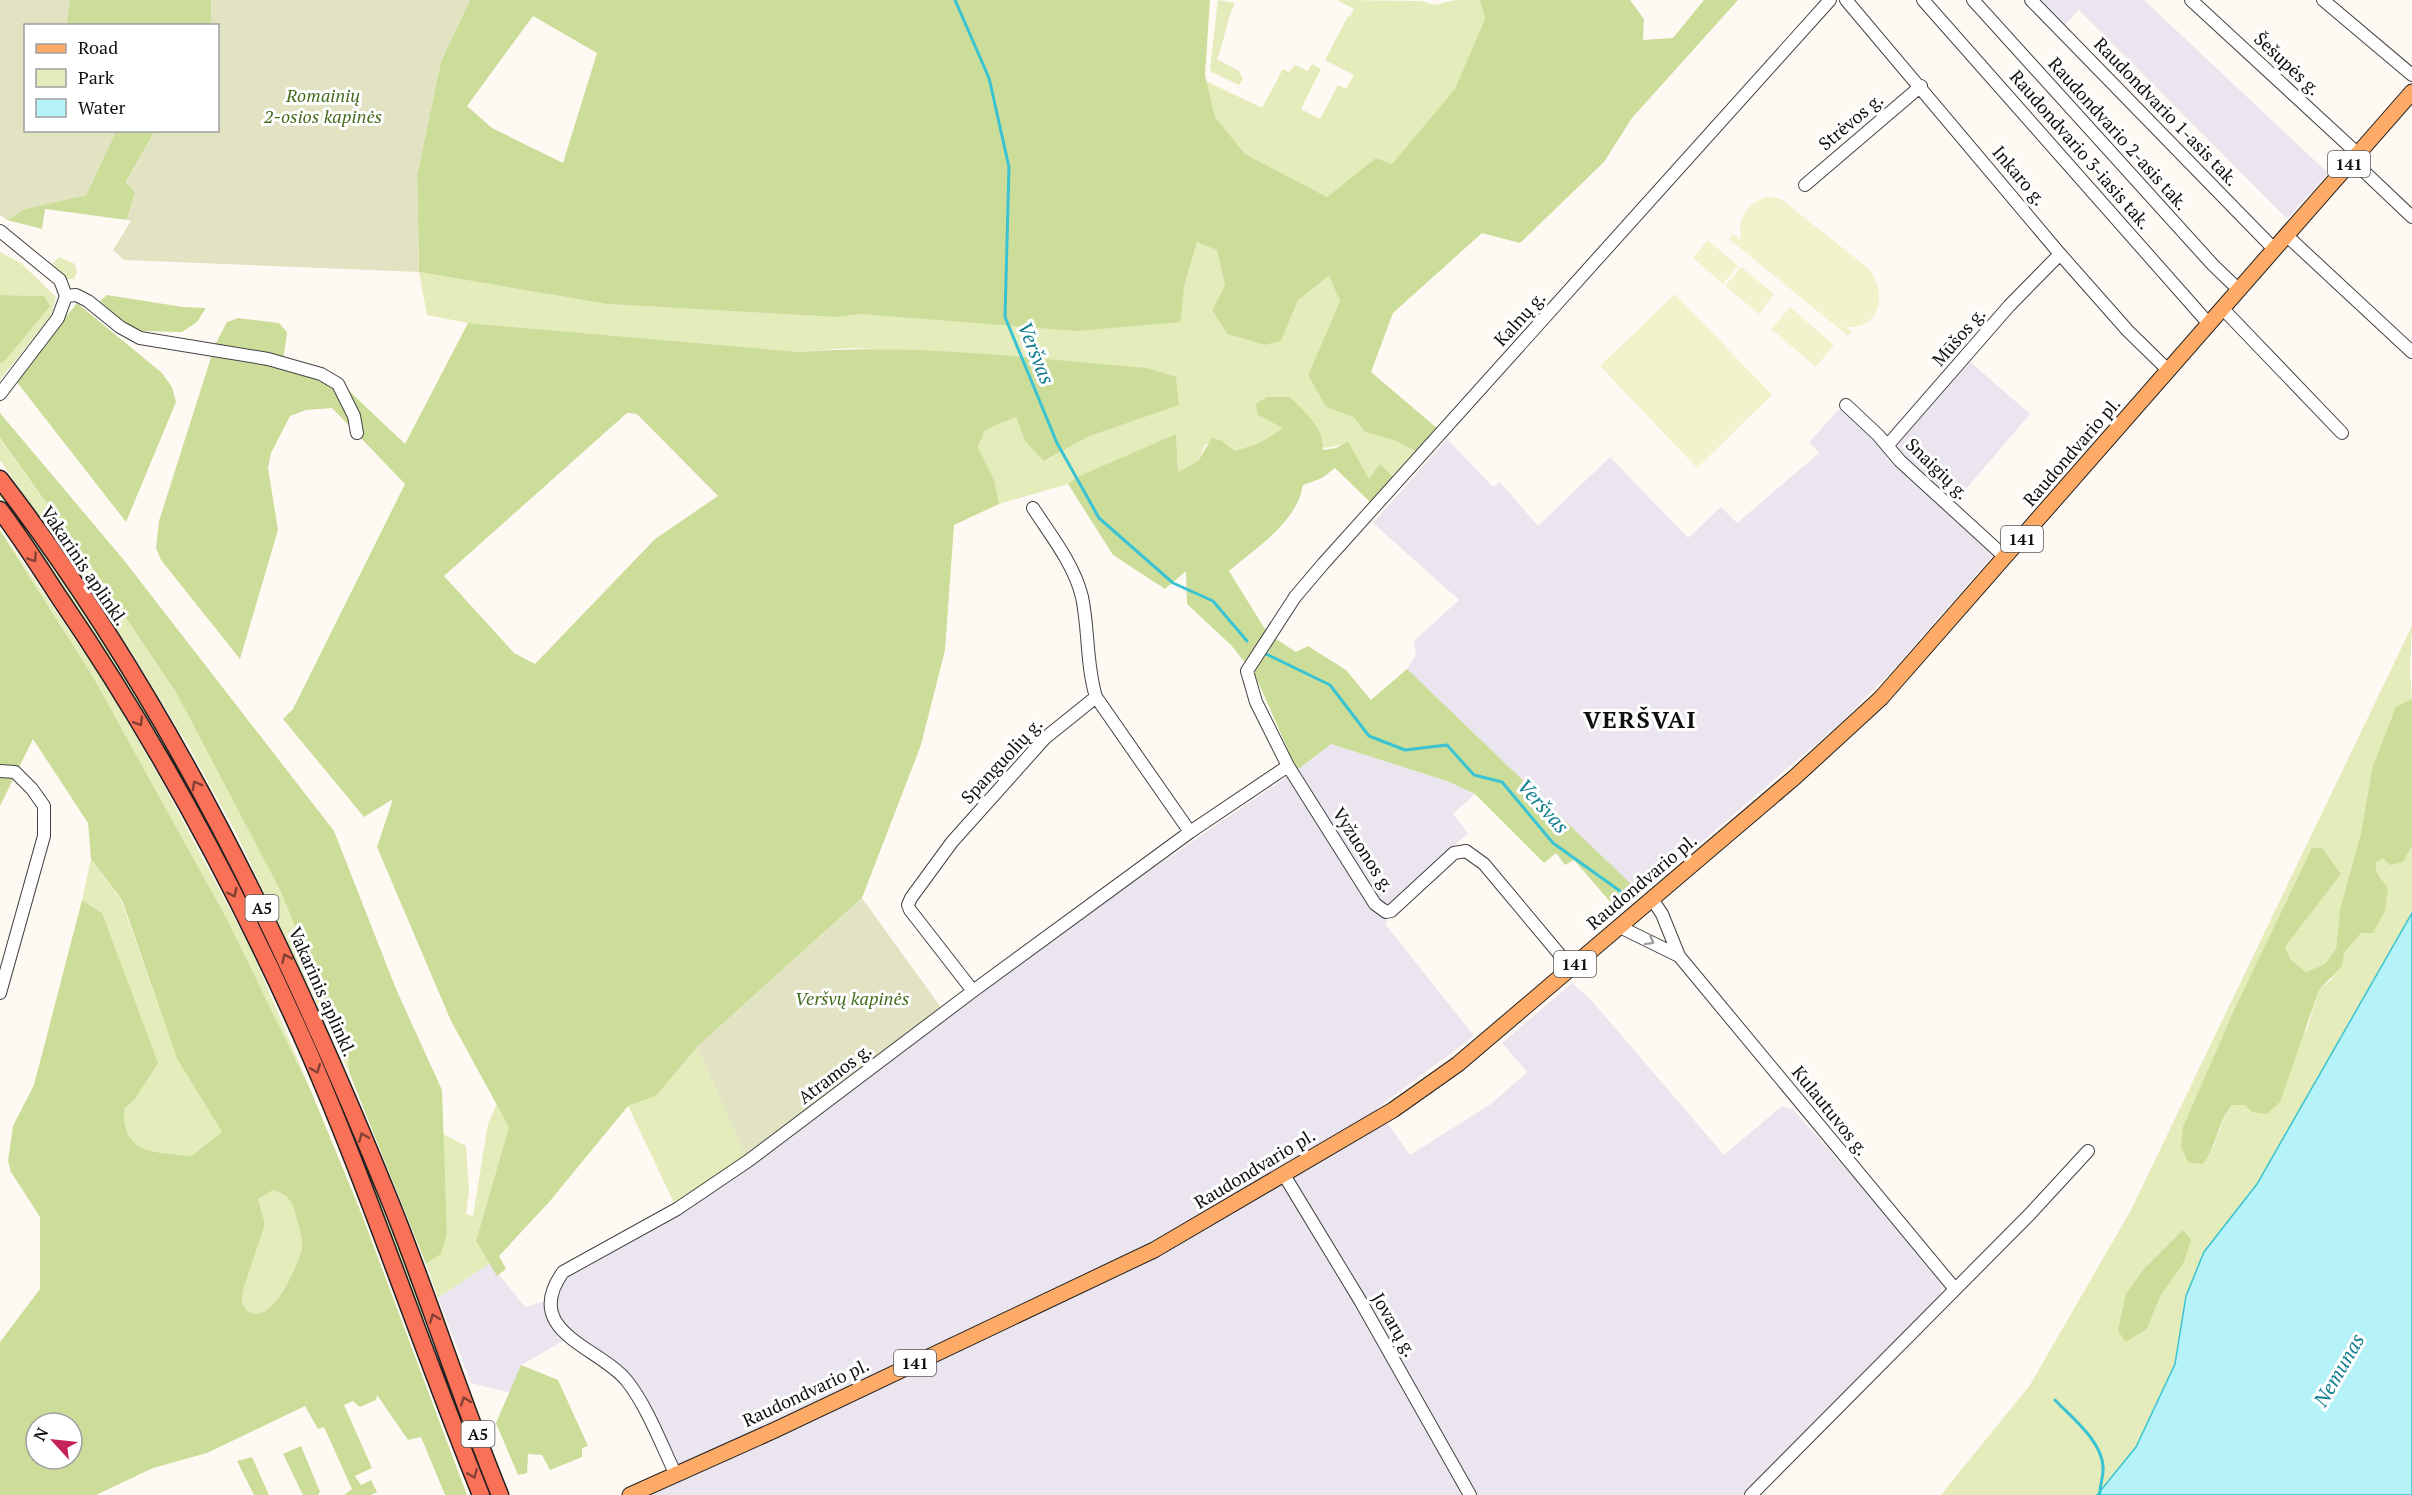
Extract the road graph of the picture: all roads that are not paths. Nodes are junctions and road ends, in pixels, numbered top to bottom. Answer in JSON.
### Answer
{"nodes":[{"id":1,"x":1830,"y":0,"type":"edge"},
{"id":2,"x":1846,"y":0,"type":"edge"},
{"id":3,"x":1923,"y":0,"type":"edge"},
{"id":4,"x":1973,"y":0,"type":"edge"},
{"id":5,"x":2031,"y":0,"type":"edge"},
{"id":6,"x":2192,"y":0,"type":"edge"},
{"id":7,"x":2324,"y":0,"type":"edge"},
{"id":8,"x":2412,"y":75,"type":"edge"},
{"id":9,"x":1921,"y":87,"type":"junction"},
{"id":10,"x":2412,"y":92,"type":"edge"},
{"id":11,"x":2355,"y":157,"type":"junction"},
{"id":12,"x":1805,"y":185,"type":"dead end"},
{"id":13,"x":2412,"y":217,"type":"edge"},
{"id":14,"x":0,"y":231,"type":"edge"},
{"id":15,"x":2286,"y":235,"type":"junction"},
{"id":16,"x":2274,"y":249,"type":"junction"},
{"id":17,"x":2060,"y":254,"type":"junction"},
{"id":18,"x":2239,"y":290,"type":"junction"},
{"id":19,"x":66,"y":296,"type":"junction"},
{"id":20,"x":2223,"y":309,"type":"junction"},
{"id":21,"x":2209,"y":324,"type":"junction"},
{"id":22,"x":2412,"y":352,"type":"edge"},
{"id":23,"x":2169,"y":371,"type":"junction"},
{"id":24,"x":0,"y":394,"type":"edge"},
{"id":25,"x":1846,"y":405,"type":"dead end"},
{"id":26,"x":357,"y":433,"type":"dead end"},
{"id":27,"x":2342,"y":433,"type":"dead end"},
{"id":28,"x":1887,"y":446,"type":"junction"},
{"id":29,"x":0,"y":479,"type":"edge"},
{"id":30,"x":1033,"y":508,"type":"dead end"},
{"id":31,"x":0,"y":510,"type":"edge"},
{"id":32,"x":2005,"y":557,"type":"junction"},
{"id":33,"x":1096,"y":697,"type":"junction"},
{"id":34,"x":1288,"y":766,"type":"junction"},
{"id":35,"x":0,"y":771,"type":"edge"},
{"id":36,"x":1190,"y":832,"type":"junction"},
{"id":37,"x":1652,"y":899,"type":"junction"},
{"id":38,"x":1620,"y":927,"type":"junction"},
{"id":39,"x":1678,"y":956,"type":"junction"},
{"id":40,"x":1571,"y":968,"type":"junction"},
{"id":41,"x":972,"y":991,"type":"junction"},
{"id":42,"x":0,"y":993,"type":"edge"},
{"id":43,"x":2088,"y":1151,"type":"dead end"},
{"id":44,"x":1284,"y":1175,"type":"junction"},
{"id":45,"x":1955,"y":1289,"type":"junction"},
{"id":46,"x":676,"y":1475,"type":"junction"},
{"id":47,"x":482,"y":1495,"type":"edge"},
{"id":48,"x":500,"y":1495,"type":"edge"},
{"id":49,"x":630,"y":1495,"type":"edge"},
{"id":50,"x":645,"y":1495,"type":"edge"},
{"id":51,"x":1470,"y":1495,"type":"edge"},
{"id":52,"x":1751,"y":1495,"type":"edge"}],
"edges":[{"from":1,"to":34,"type":"street","name":"Kalnų g."},
{"from":2,"to":9,"type":"street","name":"Inkaro g."},
{"from":3,"to":21,"type":"street","name":"Raudondvario 3-iasis tak."},
{"from":4,"to":18,"type":"street","name":"Raudondvario 2-asis tak."},
{"from":5,"to":16,"type":"street","name":"Raudondvario 1-asis tak."},
{"from":6,"to":11,"type":"street","name":"Šešupės g."},
{"from":7,"to":8,"type":"street"},
{"from":9,"to":12,"type":"street","name":"Strėvos g."},
{"from":9,"to":17,"type":"street","name":"Inkaro g."},
{"from":10,"to":11,"type":"main road","name":"Raudondvario pl.","number":"141"},
{"from":11,"to":13,"type":"street","name":"Šešupės g."},
{"from":11,"to":15,"type":"main road","name":"Raudondvario pl.","number":"141"},
{"from":14,"to":19,"type":"street"},
{"from":15,"to":16,"type":"main road","name":"Raudondvario pl.","number":"141"},
{"from":15,"to":22,"type":"street"},
{"from":16,"to":18,"type":"main road","name":"Raudondvario pl.","number":"141"},
{"from":17,"to":23,"type":"street","name":"Inkaro g."},
{"from":17,"to":28,"type":"street","name":"Mūšos g."},
{"from":18,"to":20,"type":"main road","name":"Raudondvario pl.","number":"141"},
{"from":19,"to":24,"type":"street"},
{"from":19,"to":26,"type":"street"},
{"from":20,"to":21,"type":"main road","name":"Raudondvario pl.","number":"141"},
{"from":20,"to":27,"type":"street"},
{"from":21,"to":23,"type":"main road","name":"Raudondvario pl.","number":"141"},
{"from":23,"to":32,"type":"main road","name":"Raudondvario pl.","number":"141"},
{"from":25,"to":28,"type":"street","name":"Snaigių g."},
{"from":28,"to":32,"type":"street","name":"Snaigių g."},
{"from":48,"to":29,"type":"highway","name":"Vakarinis aplinkl.","number":"A5","one_way":true},
{"from":30,"to":33,"type":"street"},
{"from":31,"to":47,"type":"highway","name":"Vakarinis aplinkl.","number":"A5","one_way":true},
{"from":32,"to":37,"type":"main road","name":"Raudondvario pl.","number":"141"},
{"from":33,"to":36,"type":"street"},
{"from":33,"to":41,"type":"street","name":"Spanguolių g."},
{"from":34,"to":36,"type":"street","name":"Atramos g."},
{"from":34,"to":40,"type":"street","name":"Vyžuonos g."},
{"from":35,"to":42,"type":"street"},
{"from":36,"to":41,"type":"street","name":"Atramos g."},
{"from":37,"to":38,"type":"main road","name":"Raudondvario pl.","number":"141"},
{"from":37,"to":39,"type":"street","name":"Kulautuvos g."},
{"from":38,"to":39,"type":"street","name":"Kulautuvos g.","one_way":true},
{"from":38,"to":40,"type":"main road","name":"Raudondvario pl.","number":"141"},
{"from":39,"to":45,"type":"street","name":"Kulautuvos g."},
{"from":40,"to":44,"type":"main road","name":"Raudondvario pl.","number":"141"},
{"from":41,"to":46,"type":"street","name":"Atramos g."},
{"from":43,"to":45,"type":"street"},
{"from":44,"to":46,"type":"main road","name":"Raudondvario pl.","number":"141"},
{"from":44,"to":51,"type":"street","name":"Jovarų g."},
{"from":45,"to":52,"type":"street"},
{"from":46,"to":49,"type":"main road","name":"Raudondvario pl.","number":"141"},
{"from":46,"to":50,"type":"main road","name":"Raudondvario pl.","number":"141"}]}
